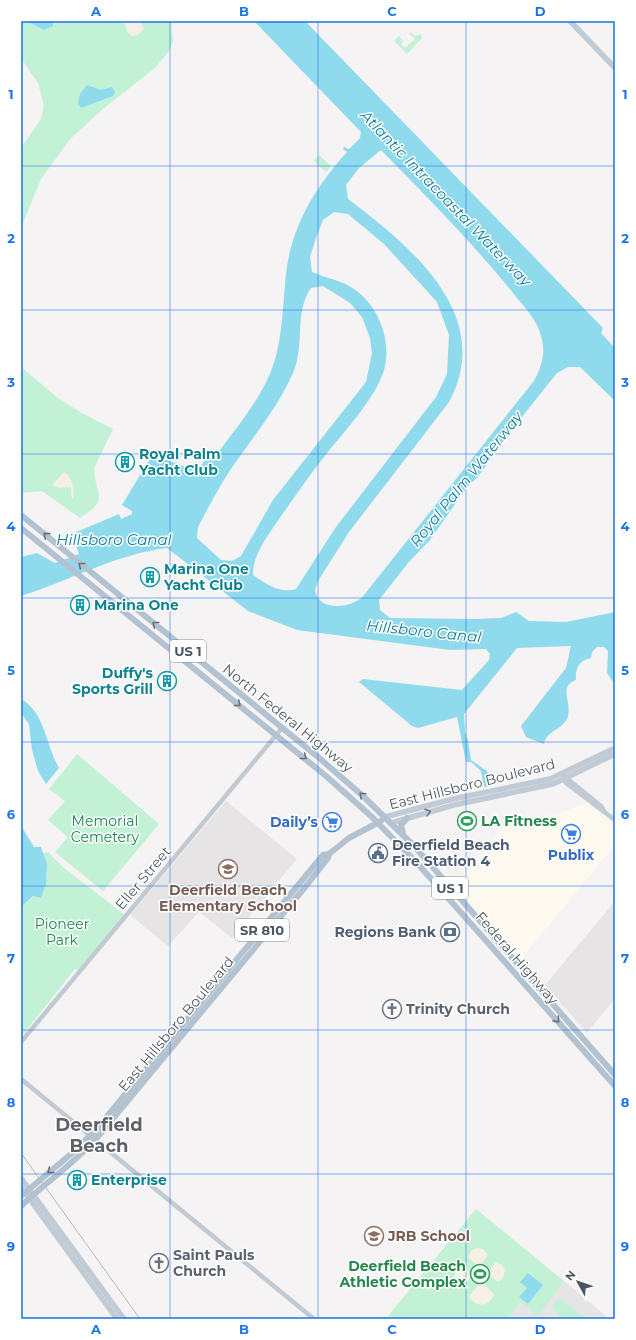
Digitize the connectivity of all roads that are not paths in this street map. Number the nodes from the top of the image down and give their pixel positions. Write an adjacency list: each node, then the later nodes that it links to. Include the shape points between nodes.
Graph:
1 (570, 21): 2 (main road)
2 (615, 68)
3 (21, 515): 6 (main road, North Federal Highway / US 1, one-way to 3)
4 (21, 528): 5 (main road, North Federal Highway / US 1)
5 (156, 637): 6 (main road); 7 (main road, North Federal Highway / US 1)
6 (171, 637): 8 (main road, North Federal Highway / US 1)
7 (168, 647): 8 (main road, via 174,645); 10 (main road, North Federal Highway / US 1)
8 (184, 648): 9 (main road, North Federal Highway / US 1)
9 (230, 685): 10 (main road, via 225,688); 11 (main road, North Federal Highway / US 1)
10 (216, 686): 12 (main road, North Federal Highway / US 1, one-way to 12)
11 (282, 728): 12 (street, Eller Street); 20 (main road, North Federal Highway / US 1, one-way to 11, via 338,773)
12 (276, 735): 16 (main road, North Federal Highway / US 1, one-way to 16); 33 (street, Eller Street)
13 (615, 748): 15 (main road, East Hillsboro Boulevard / SR 810)
14 (615, 754): 15 (main road, East Hillsboro Boulevard / SR 810)
15 (564, 778): 17 (main road, East Hillsboro Boulevard / SR 810); 18 (main road, East Hillsboro Boulevard / SR 810, via 543,787); 22 (street, via 598,809)
16 (331, 780): 23 (main road, Federal Highway / US 1)
17 (519, 786): 18 (main road); 19 (main road, East Hillsboro Boulevard / SR 810, via 462,797)
18 (507, 794): 19 (main road, East Hillsboro Boulevard / SR 810)
19 (453, 802): 20 (main road, East Hillsboro Boulevard / SR 810); 21 (main road, East Hillsboro Boulevard / SR 810, one-way to 19, via 442,808)
20 (385, 817): 23 (main road, East Hillsboro Boulevard / SR 810); 24 (main road, North Federal Highway / US 1)
21 (407, 818): 24 (main road, East Hillsboro Boulevard / SR 810); 25 (main road, via 401,825)
22 (615, 820)
23 (378, 823): 24 (main road, East Hillsboro Boulevard / SR 810); 26 (main road, East Hillsboro Boulevard / SR 810, via 351,837); 29 (main road, Federal Highway / US 1, via 417,863)
24 (391, 823): 25 (main road, Federal Highway / US 1)
25 (404, 835): 30 (main road, Federal Highway / US 1)
26 (328, 854): 27 (main road, East Hillsboro Boulevard / SR 810, via 323,855); 28 (main road, East Hillsboro Boulevard / SR 810, via 328,858)
27 (256, 937): 28 (main road); 41 (main road, East Hillsboro Boulevard / SR 810)
28 (256, 946): 41 (main road, East Hillsboro Boulevard / SR 810)
29 (522, 982): 30 (main road); 31 (main road, Federal Highway / US 1)
30 (536, 986): 32 (main road, Federal Highway / US 1)
31 (531, 992): 32 (main road); 34 (main road, Federal Highway / US 1, one-way to 34)
32 (544, 994): 35 (main road, Federal Highway / US 1)
33 (21, 1042)
34 (581, 1048): 35 (main road); 36 (main road, Federal Highway / US 1)
35 (595, 1053): 37 (main road, Federal Highway / US 1)
36 (592, 1060): 37 (main road); 40 (main road, Federal Highway / US 1)
37 (604, 1063): 38 (main road, Federal Highway / US 1)
38 (615, 1075)
39 (21, 1079): 41 (street)
40 (615, 1086)
41 (92, 1138): 43 (main road, East Hillsboro Boulevard / SR 810, one-way to 43); 44 (main road, East Hillsboro Boulevard / SR 810, via 71,1164); 48 (street)
42 (21, 1178): 43 (main road)
43 (24, 1191): 44 (main road)
44 (31, 1197): 45 (main road, SR 810); 46 (main road); 47 (main road)
45 (21, 1206)
46 (117, 1319)
47 (124, 1319)
48 (314, 1319)

